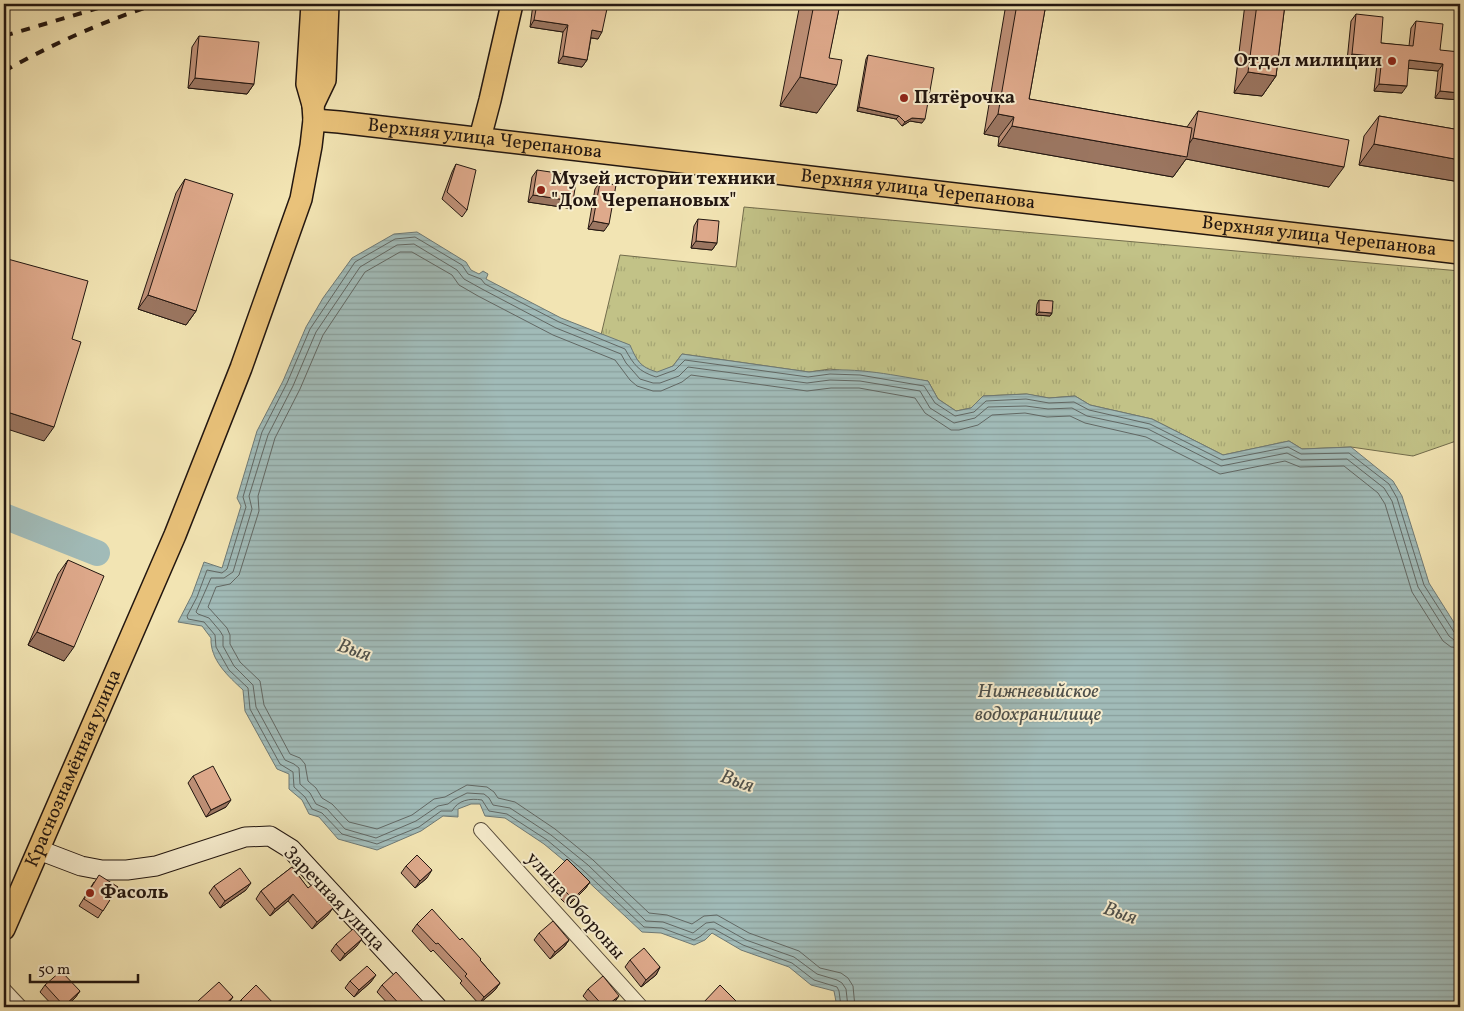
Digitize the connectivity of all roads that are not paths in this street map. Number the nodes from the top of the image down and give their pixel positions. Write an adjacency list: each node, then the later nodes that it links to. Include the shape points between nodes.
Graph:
1 (312, 4): 4 (main road, via 307,84)
2 (328, 4): 4 (main road, via 325,80)
3 (512, 4): 5 (main road)
4 (313, 113): 5 (main road, Верхняя улица Черепанова, via 340,122); 8 (main road, Краснознамённая улица, via 312,146 301,199 241,368 175,535)
5 (480, 138): 6 (main road, Верхняя улица Черепанова)
6 (1460, 253)
7 (481, 830): 13 (street, улица Обороны)
8 (39, 850): 9 (main road, Краснознамённая улица); 12 (street, Заречная улица, via 81,866 127,870 156,866 244,837 270,836 297,855)
9 (5, 921)
10 (4, 990): 11 (street)
11 (20, 1007)
12 (437, 1007)
13 (640, 1007)

